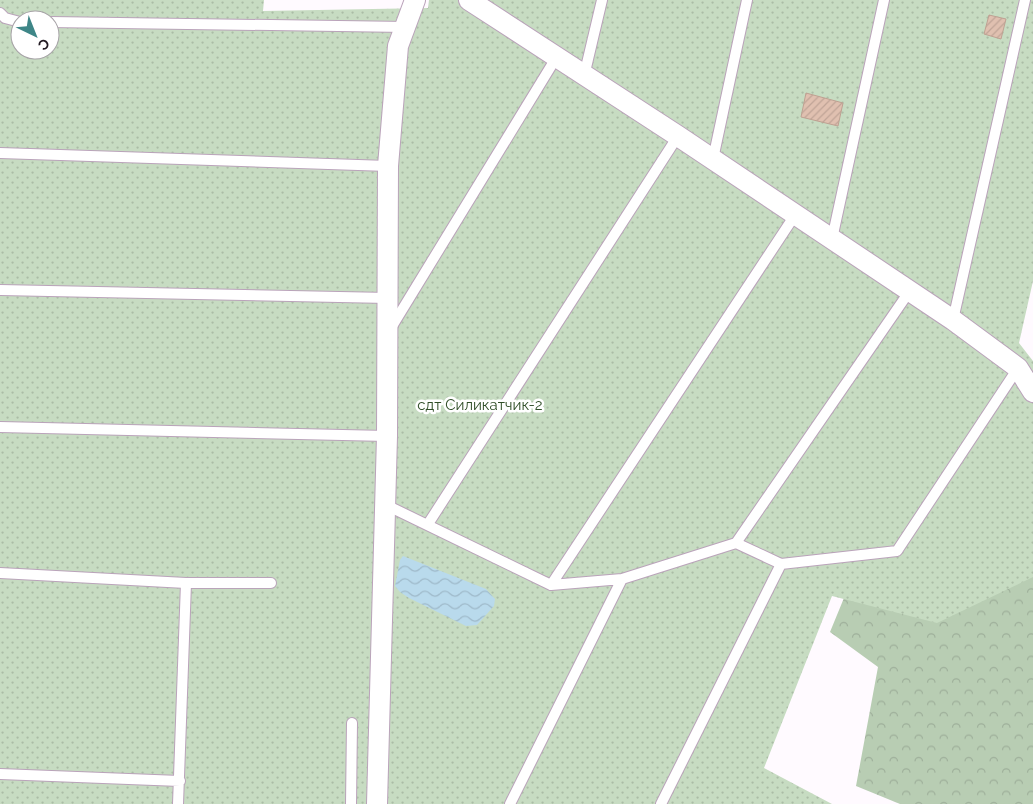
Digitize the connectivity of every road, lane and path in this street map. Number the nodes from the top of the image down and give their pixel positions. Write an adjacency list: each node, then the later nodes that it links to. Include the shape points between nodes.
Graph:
1 (415, 0): 8 (street)
2 (469, 0): 9 (street)
3 (602, 0): 10 (lane)
4 (747, 0): 13 (lane)
5 (884, 0): 16 (lane)
6 (1025, 0): 20 (lane)
7 (60, 22): 8 (lane)
8 (406, 28): 14 (street, via 398,46)
9 (556, 58): 10 (street); 21 (lane)
10 (584, 76): 11 (street)
11 (678, 136): 13 (street); 27 (lane)
12 (0, 153): 14 (lane)
13 (713, 159): 15 (street)
14 (388, 166): 19 (street)
15 (794, 215): 16 (street); 34 (lane)
16 (832, 239): 18 (street)
17 (0, 290): 19 (lane)
18 (909, 292): 20 (street); 28 (lane)
19 (388, 298): 21 (street)
20 (953, 320): 22 (street)
21 (388, 333): 25 (street)
22 (1018, 368): 23 (street); 29 (lane, via 898,551)
23 (1033, 392)
24 (0, 427): 25 (lane)
25 (387, 436): 26 (street)
26 (384, 504): 27 (lane); 40 (street)
27 (428, 524): 34 (lane)
28 (736, 543): 29 (lane); 31 (lane)
29 (781, 564): 42 (lane)
30 (0, 573): 32 (lane)
31 (622, 579): 34 (lane); 41 (lane)
32 (186, 583): 33 (lane); 37 (lane)
33 (270, 583)
34 (551, 585)
35 (352, 723): 39 (lane)
36 (0, 774): 37 (lane)
37 (180, 781): 38 (lane)
38 (178, 804)
39 (350, 804)
40 (377, 804)
41 (510, 804)
42 (661, 804)

